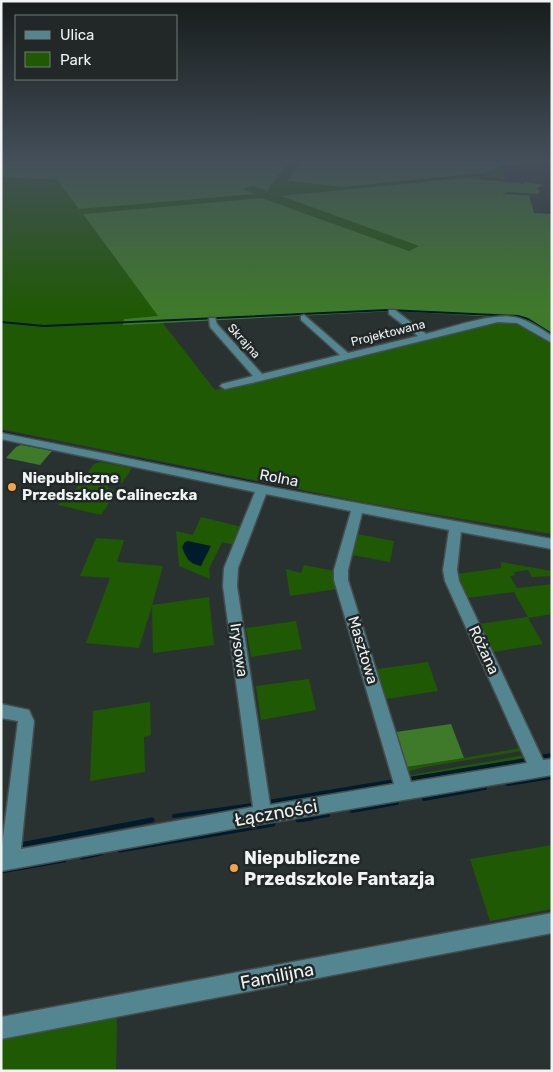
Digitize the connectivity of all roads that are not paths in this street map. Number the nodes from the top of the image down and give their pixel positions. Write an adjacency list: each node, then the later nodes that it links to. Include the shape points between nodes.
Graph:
1 (392, 312): 4 (street)
2 (304, 318): 6 (street)
3 (212, 320): 7 (street, Skrajna)
4 (425, 337): 5 (street, Projektowana, via 505,318 523,322); 6 (street, Projektowana)
5 (552, 340)
6 (346, 356): 7 (street, Projektowana)
7 (260, 378): 8 (street, Projektowana)
8 (226, 386)
9 (1, 436): 10 (street, Rolna)
10 (262, 490): 11 (street, Rolna); 17 (street, Irysowa, via 231,568 230,586)
11 (357, 509): 12 (street, Rolna); 16 (street, Masztowa, via 341,580)
12 (455, 527): 13 (street, Rolna); 15 (street, Różana, via 450,570 452,581)
13 (552, 544)
14 (1, 711): 18 (street, via 23,715 26,721)
15 (545, 768): 16 (street, Łączności)
16 (406, 791): 17 (street, Łączności)
17 (263, 815): 18 (street, Łączności)
18 (6, 861)
19 (552, 923): 20 (street, Familijna)
20 (1, 1028)

